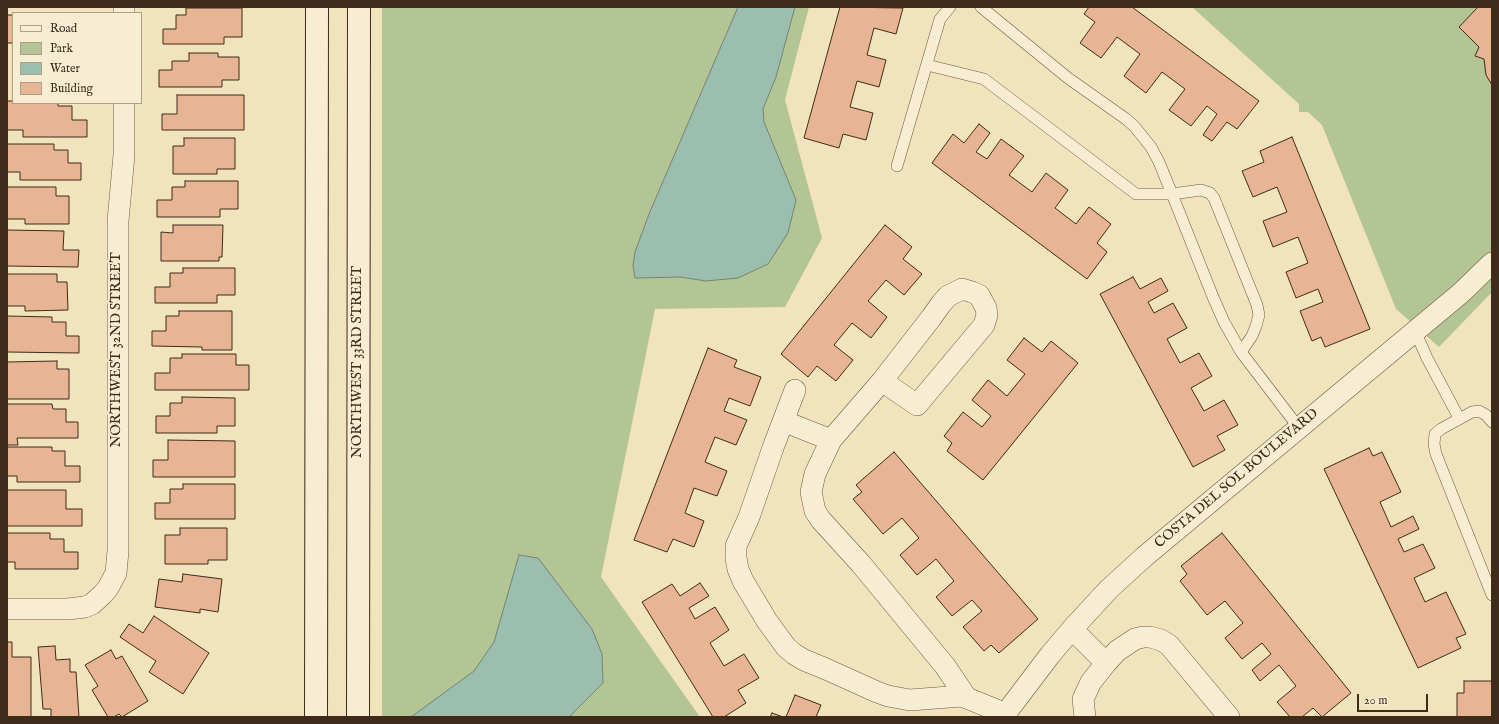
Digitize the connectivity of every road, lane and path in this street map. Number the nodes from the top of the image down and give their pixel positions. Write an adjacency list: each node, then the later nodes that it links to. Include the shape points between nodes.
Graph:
1 (317, 7): 25 (street)
2 (359, 7): 26 (street, NORTHWEST 33RD STREET)
3 (950, 7): 5 (lane, via 940,19)
4 (981, 7): 8 (lane, via 1068,78 1134,126 1151,147)
5 (927, 65): 7 (lane); 8 (lane, via 984,79 1136,194)
6 (124, 104): 20 (street, NORTHWEST 32ND STREET, via 124,155 117,268 118,561 113,580 92,604 77,608)
7 (897, 166)
8 (1172, 194): 11 (lane, via 1213,297); 11 (lane, via 1201,190 1210,193 1214,198 1259,315 1256,326)
9 (1492, 263): 10 (street, COSTA DEL SOL BOULEVARD)
10 (1415, 331): 14 (lane); 17 (street, COSTA DEL SOL BOULEVARD)
11 (1241, 352): 17 (lane)
12 (882, 381): 12 (street, via 948,296 962,290 979,295 986,308 984,325 917,405); 18 (street)
13 (796, 390): 15 (street)
14 (1459, 418): 16 (lane, via 1479,411); 19 (lane, via 1435,434 1434,449)
15 (783, 421): 18 (street); 23 (street, via 736,546 738,569 767,621 794,654 876,692 910,700)
16 (1492, 422)
17 (1298, 428): 21 (street, COSTA DEL SOL BOULEVARD, via 1144,557 1109,589)
18 (832, 440): 23 (street, via 822,456 812,484 815,511 945,666)
19 (1492, 595)
20 (7, 609)
21 (1072, 629): 22 (street); 24 (street, COSTA DEL SOL BOULEVARD)
22 (1106, 663): 27 (street, via 1086,692 1083,700); 28 (street, via 1135,639 1150,637 1161,640)
23 (966, 697): 24 (street)
24 (1005, 715)
25 (316, 717)
26 (358, 717)
27 (1085, 717)
28 (1229, 717)

